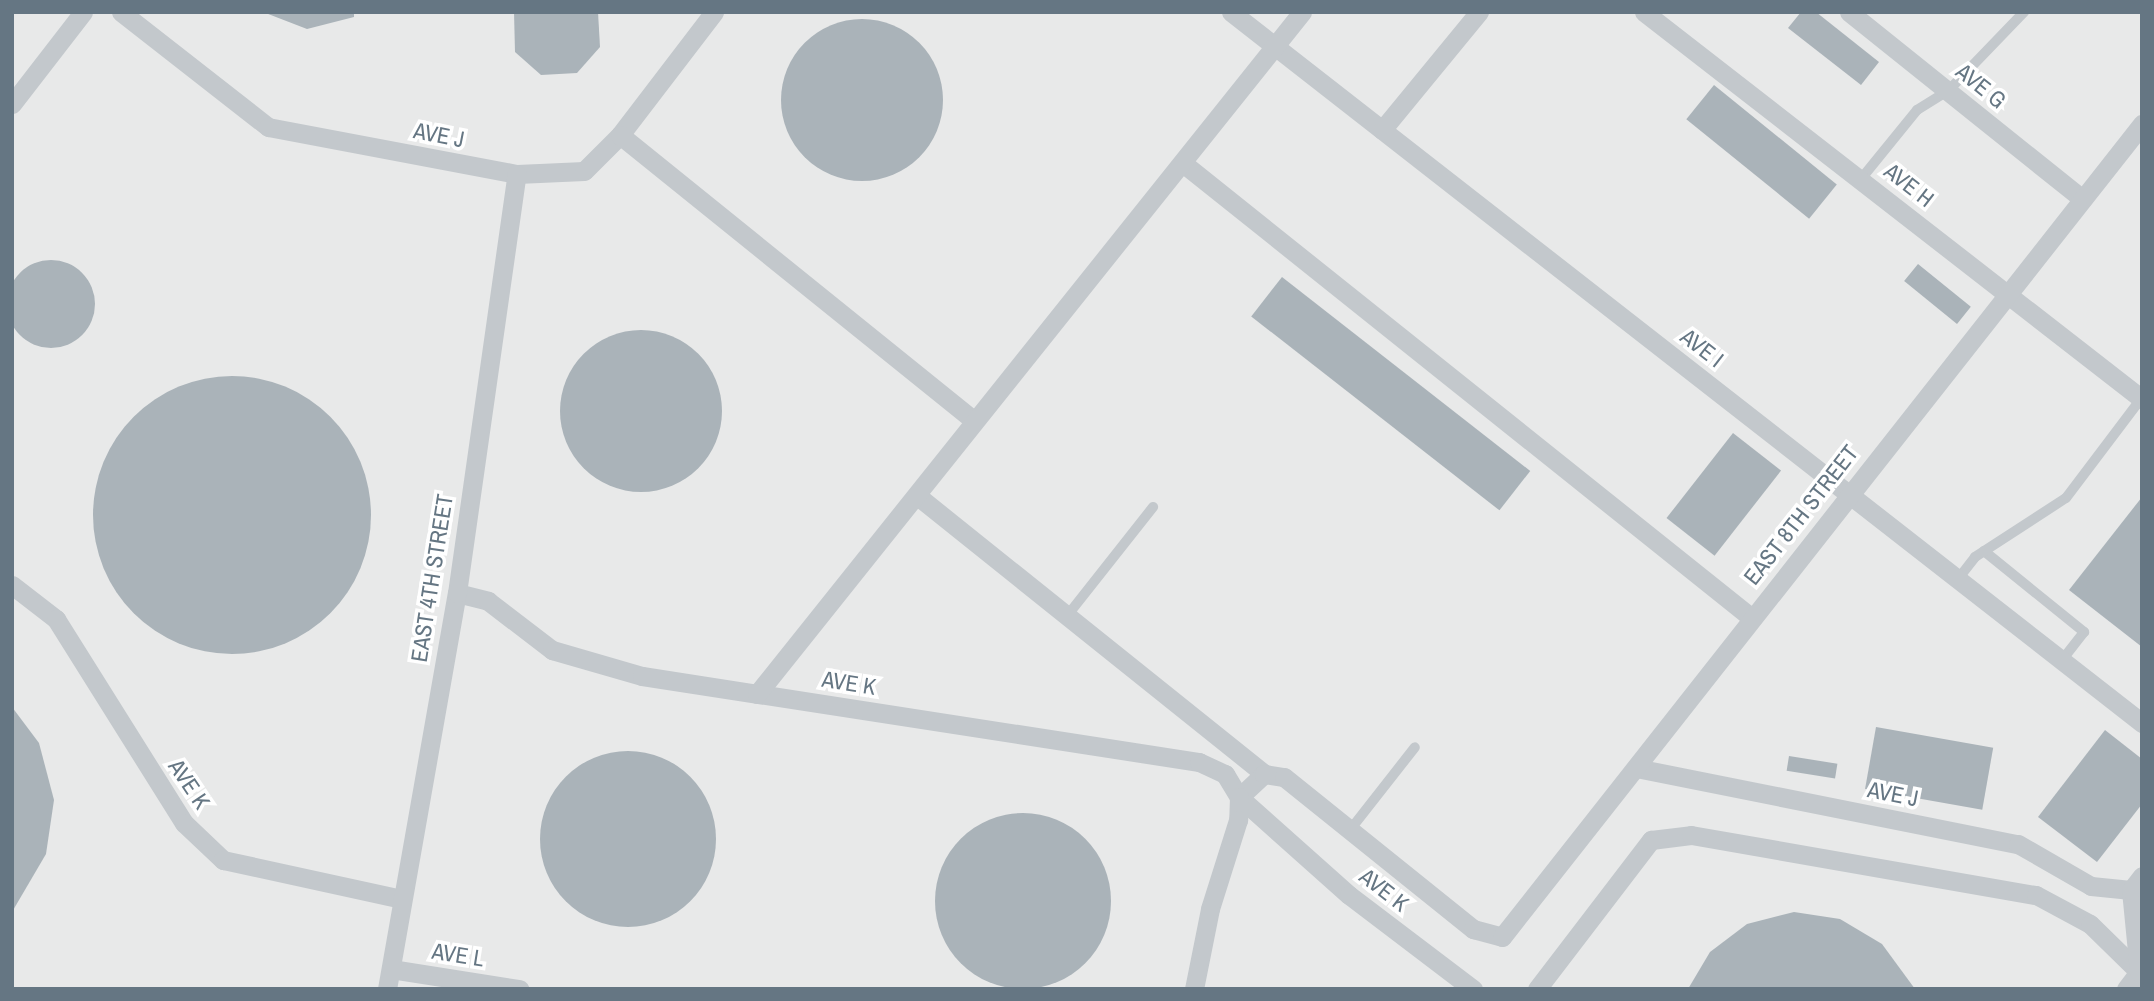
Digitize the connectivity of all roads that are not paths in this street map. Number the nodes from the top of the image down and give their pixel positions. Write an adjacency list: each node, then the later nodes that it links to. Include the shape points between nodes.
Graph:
1 (83, 12): 12 (street)
2 (121, 12): 17 (street, AVE J, via 268,127)
3 (714, 12): 15 (street, AVE J)
4 (1231, 12): 10 (street, AVE I)
5 (1302, 12): 10 (street)
6 (1479, 12): 14 (street)
7 (1644, 12): 18 (street, AVE H)
8 (1849, 12): 11 (street, AVE G)
9 (2024, 12): 11 (lane)
10 (1273, 50): 14 (street, AVE I); 16 (street)
11 (1948, 92): 18 (lane, via 1917,110); 19 (street, AVE G)
12 (12, 104)
13 (2142, 124): 19 (street, EAST 8TH STREET)
14 (1382, 130): 23 (street, AVE I)
15 (620, 135): 17 (street, AVE J, via 584,171); 22 (street)
16 (1184, 164): 22 (street); 31 (street)
17 (517, 174): 29 (street, EAST 4TH STREET)
18 (1861, 179): 20 (street, AVE H)
19 (2082, 199): 20 (street, EAST 8TH STREET)
20 (2008, 293): 21 (street, AVE H); 23 (street, EAST 8TH STREET)
21 (2141, 399): 26 (lane, via 2066,498)
22 (974, 421): 24 (street)
23 (1848, 494): 27 (street, AVE I); 31 (street, EAST 8TH STREET)
24 (920, 498): 30 (street); 33 (street)
25 (1153, 507): 30 (lane)
26 (1984, 551): 27 (lane); 32 (lane, via 2084,632)
27 (1958, 579): 32 (street, AVE I)
28 (12, 585): 41 (street, AVE K, via 56,619 184,823 223,860)
29 (457, 593): 33 (street, AVE K, via 488,601 552,650 642,676); 41 (street, EAST 4TH STREET)
30 (1067, 616): 37 (street)
31 (1752, 618): 36 (street, EAST 8TH STREET)
32 (2062, 661): 34 (street, AVE I)
33 (757, 694): 38 (street, AVE K, via 1199,762 1225,774)
34 (2142, 723)
35 (1415, 747): 39 (lane)
36 (1636, 768): 39 (street, EAST 8TH STREET, via 1502,937 1473,929); 40 (street, AVE J, via 2018,845 2091,886)
37 (1264, 774): 38 (street); 39 (street, via 1284,777)
38 (1239, 797): 45 (street, via 1238,820 1210,909); 46 (street, AVE K, via 1349,895)
39 (1350, 830)
40 (2137, 883): 42 (street)
41 (402, 899): 43 (street, EAST 4TH STREET)
42 (2139, 972): 47 (street, via 2091,924 2036,895 1691,835 1651,840); 48 (street)
43 (389, 979): 44 (street, AVE L)
44 (519, 989)
45 (1194, 989)
46 (1473, 989)
47 (1537, 989)
48 (2126, 989)

